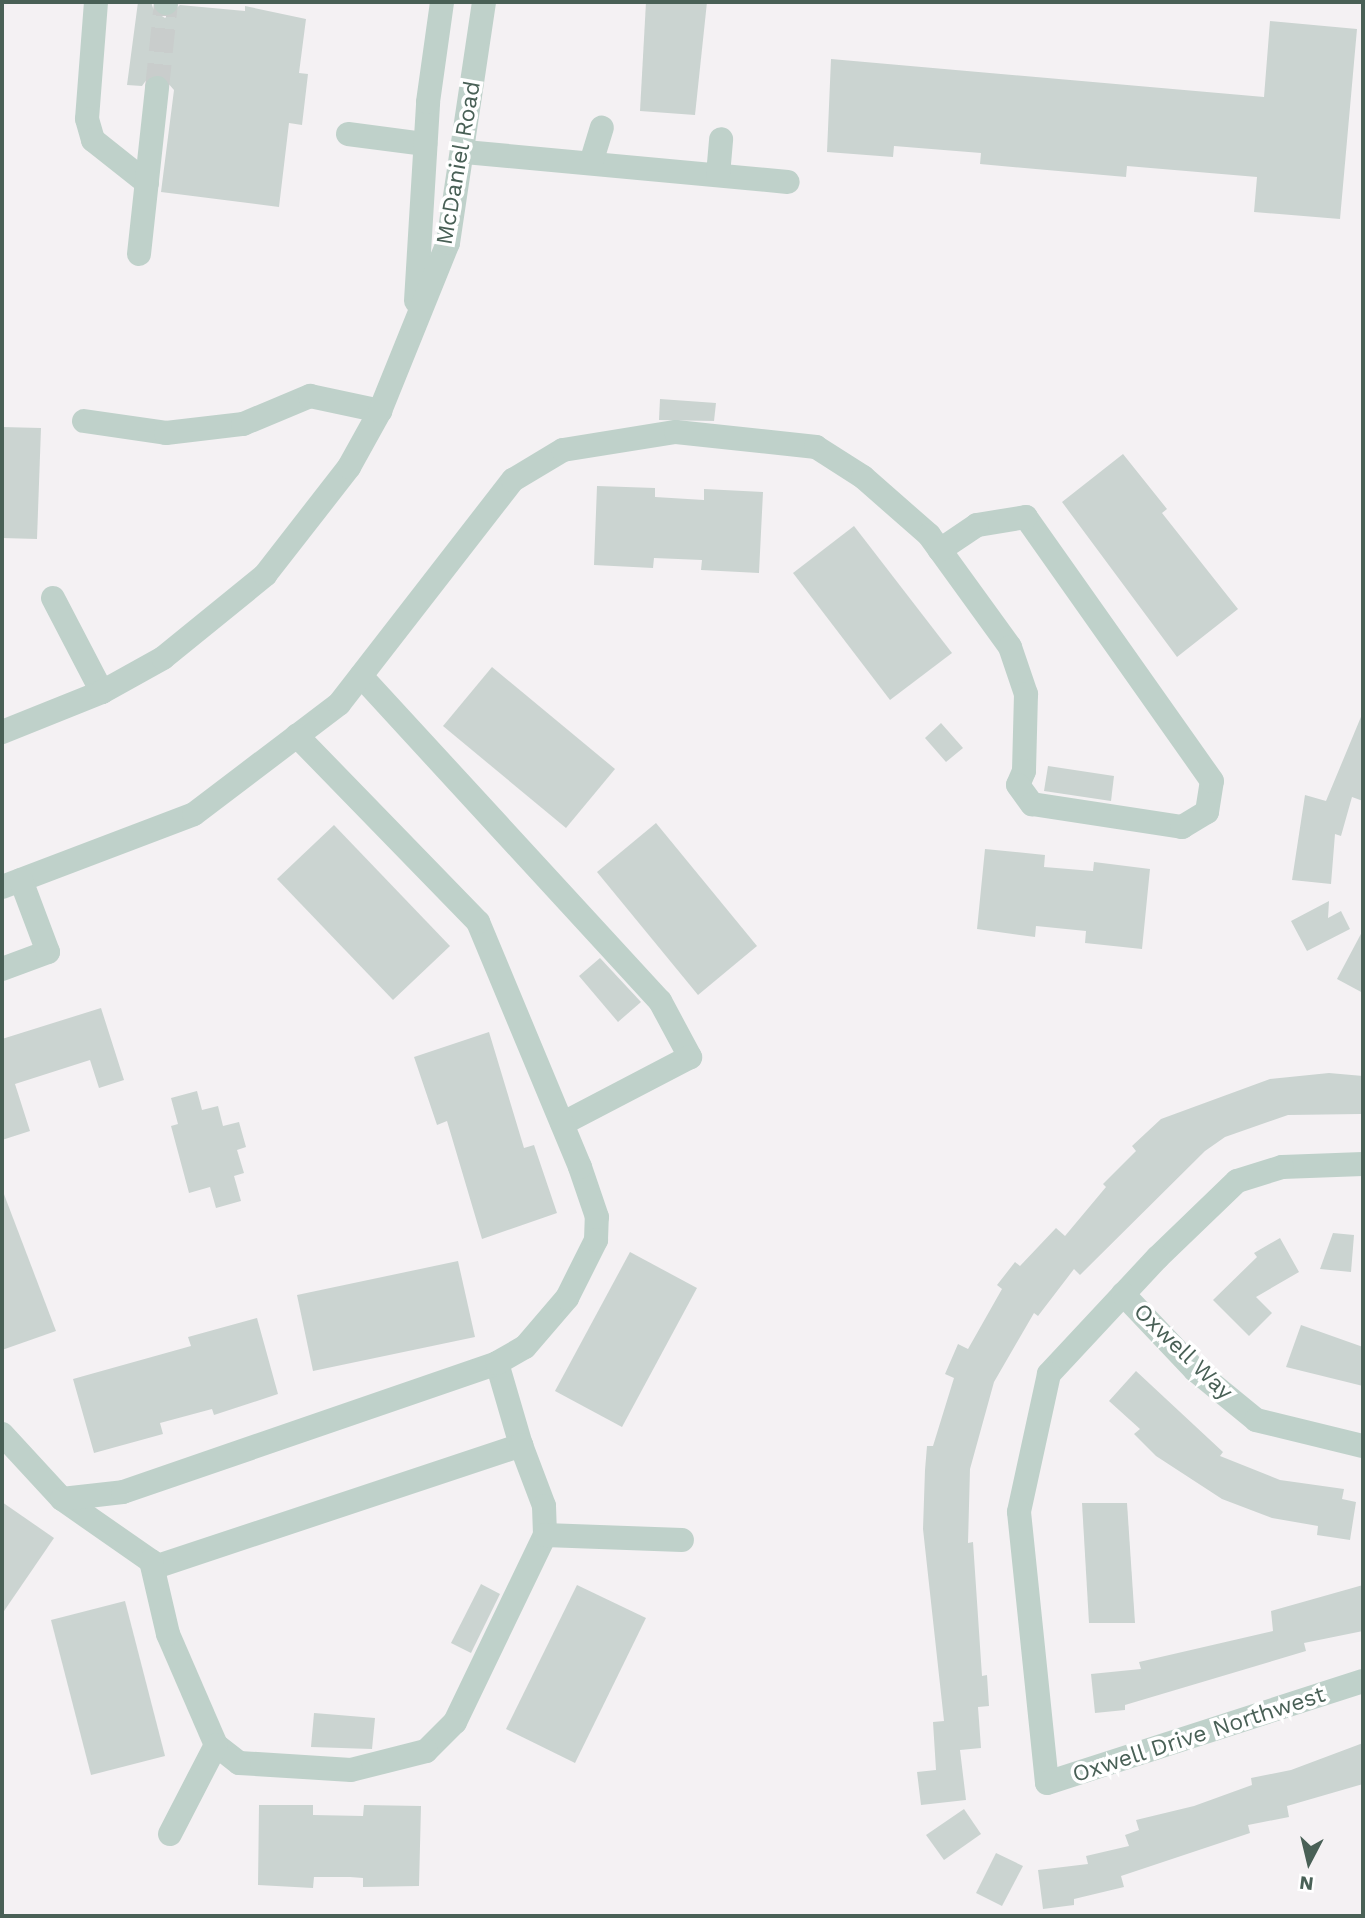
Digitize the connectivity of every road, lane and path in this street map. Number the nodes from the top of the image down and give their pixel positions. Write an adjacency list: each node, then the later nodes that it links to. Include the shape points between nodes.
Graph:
1 (96, 2): 13 (street, via 87,119 93,140)
2 (442, 2): 8 (street, McDaniel Road)
3 (484, 2): 9 (street, McDaniel Road)
4 (157, 88): 13 (street)
5 (602, 128): 10 (street)
6 (348, 134): 8 (street)
7 (721, 139): 11 (street)
8 (425, 144): 15 (street, McDaniel Road)
9 (465, 152): 10 (street); 15 (street, McDaniel Road, via 448,243)
10 (591, 163): 11 (street)
11 (718, 175): 12 (street)
12 (788, 182)
13 (146, 183): 14 (street)
14 (139, 254)
15 (415, 320): 16 (street, McDaniel Road)
16 (380, 411): 17 (street, via 310,396 243,424 179,432); 21 (street, McDaniel Road, via 349,467 265,575 163,658)
17 (84, 421)
18 (940, 550): 18 (street, via 1010,647 1026,694 1024,771 1018,785 1032,804 1182,827 1207,812 1212,781 1026,517 977,525); 20 (street, via 863,477 816,447 676,432 564,450 513,480)
19 (53, 598): 21 (street)
20 (361, 676): 23 (street, via 339,704); 26 (street, via 660,1001 690,1057)
21 (102, 692): 22 (street, McDaniel Road)
22 (2, 732)
23 (297, 736): 24 (street, via 194,814); 26 (street, via 478,922)
24 (12, 883): 25 (street, via 48,952)
25 (2, 969)
26 (562, 1124): 29 (street, via 597,1217 596,1240 567,1298 525,1347)
27 (1363, 1164): 28 (street, Oxwell Drive Northwest, via 1282,1167 1237,1181)
28 (1123, 1294): 32 (street, Oxwell Way, via 1195,1370 1256,1420); 37 (street, Oxwell Drive Northwest, via 1049,1374 1030,1443 1019,1512 1047,1783)
29 (497, 1363): 31 (street); 33 (street, via 123,1492)
30 (2, 1434): 33 (street)
31 (521, 1445): 34 (street, via 544,1506); 36 (street, via 158,1566)
32 (1363, 1446)
33 (62, 1499): 36 (street)
34 (545, 1535): 35 (street); 38 (street, via 455,1722 426,1751 351,1770 239,1763)
35 (682, 1540)
36 (151, 1561): 38 (street, via 168,1634)
37 (1363, 1681)
38 (216, 1745): 39 (street)
39 (170, 1834)

